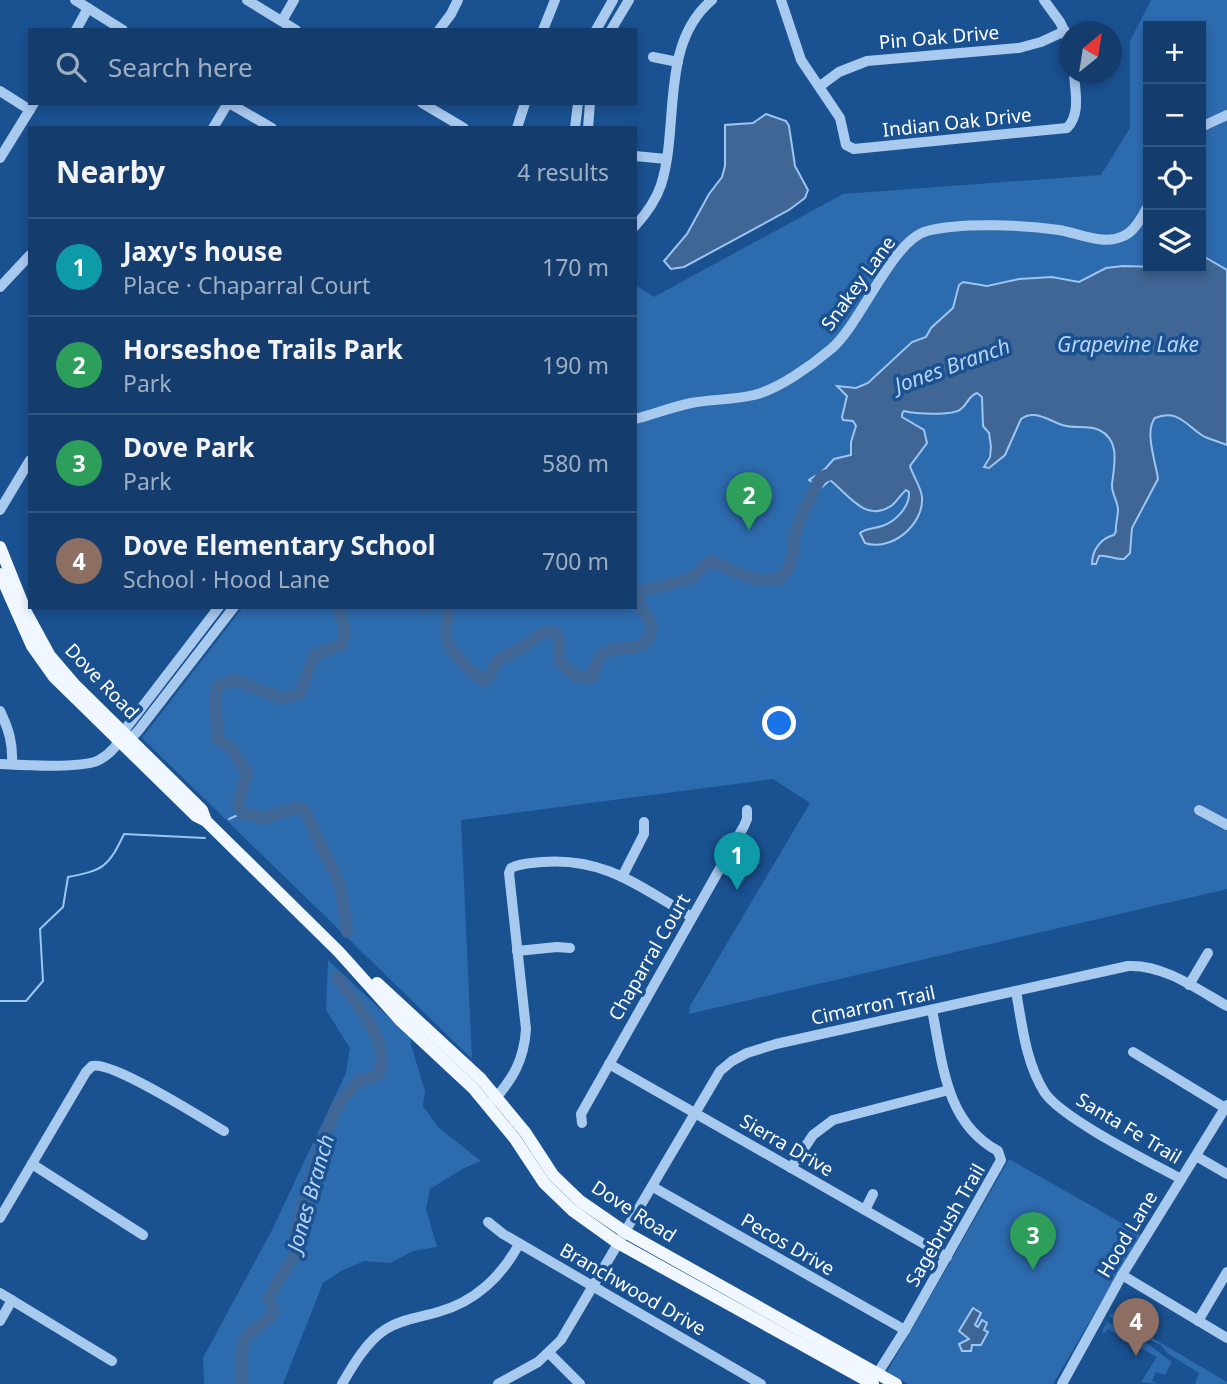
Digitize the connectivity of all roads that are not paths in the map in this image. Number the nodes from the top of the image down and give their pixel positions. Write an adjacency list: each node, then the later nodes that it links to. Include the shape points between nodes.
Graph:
1 (75, 0): 11 (street)
2 (247, 0): 13 (street)
3 (294, 0): 13 (street)
4 (458, 0): 18 (street)
5 (555, 0): 19 (street)
6 (629, 0): 12 (street)
7 (712, 0): 24 (street, via 688,30)
8 (781, 0): 26 (street, via 801,60)
9 (1044, 0): 14 (street)
10 (608, 2): 12 (street); 20 (street)
11 (88, 8): 15 (street); 16 (street)
12 (620, 12): 21 (street)
13 (282, 21): 17 (street)
14 (1059, 22)
15 (77, 28)
16 (120, 28)
17 (293, 28)
18 (440, 28)
19 (544, 28)
20 (597, 28)
21 (612, 28)
22 (1059, 34): 26 (street, Pin Oak Drive, via 1019,48 867,61)
23 (653, 57): 24 (street)
24 (678, 62): 46 (street)
25 (1075, 84): 26 (street, Indian Oak Drive, via 1076,108 1071,124 1060,129 860,149 846,145 840,118)
26 (820, 86)
27 (0, 91): 28 (street)
28 (28, 104)
29 (228, 105): 38 (street)
30 (232, 105): 39 (street)
31 (425, 105): 40 (street)
32 (524, 105): 41 (street)
33 (578, 105): 42 (street)
34 (590, 105): 43 (street)
35 (32, 106): 45 (street)
36 (1227, 115): 37 (street)
37 (1206, 125)
38 (215, 126)
39 (269, 126)
40 (461, 126)
41 (518, 126)
42 (575, 126)
43 (588, 126)
44 (637, 156): 46 (street)
45 (0, 158)
46 (666, 159): 48 (street, via 658,192)
47 (1145, 210): 51 (street, Snakey Lane, via 1131,230 1115,239 1018,226 943,228 920,234 897,256 834,347 776,387)
48 (637, 223)
49 (28, 257): 50 (street)
50 (0, 287)
51 (637, 418)
52 (28, 463): 53 (street)
53 (0, 510)
54 (0, 547): 56 (main road, Dove Road)
55 (0, 574): 56 (main road, Dove Road)
56 (9, 597): 60 (main road, Dove Road, via 42,662 67,691)
57 (218, 609): 60 (street)
58 (232, 609): 60 (street)
59 (0, 711): 62 (street, via 10,733)
60 (124, 738): 62 (street, via 92,763); 79 (main road, Dove Road, via 196,816 339,952 400,1020)
61 (0, 764): 62 (street)
62 (12, 764)
63 (747, 810): 68 (street, Chaparral Court, via 744,826)
64 (1199, 810): 66 (street)
65 (644, 822): 67 (street, via 644,834)
66 (1227, 825)
67 (622, 877): 68 (street); 70 (street, via 576,862 510,868)
68 (692, 917): 77 (street, Chaparral Court)
69 (570, 948): 70 (street)
70 (517, 951): 79 (street, via 525,1045 513,1077)
71 (1208, 953): 72 (street)
72 (1189, 985): 73 (street, Cimarron Trail, via 1135,966); 74 (street, Cimarron Trail)
73 (1016, 991): 75 (street, Cimarron Trail); 88 (street, Santa Fe Trail, via 1029,1057 1047,1096 1075,1119)
74 (1227, 1006)
75 (932, 1010): 78 (street, Sagebrush Trail); 81 (street, Cimarron Trail, via 747,1053 724,1066)
76 (1133, 1052): 80 (street)
77 (609, 1064): 81 (street, Sierra Drive); 82 (street, Chaparral Court, via 581,1114)
78 (949, 1090): 86 (street, via 833,1121 813,1135); 97 (street, Sagebrush Trail, via 967,1126 1001,1155)
79 (493, 1101): 95 (main road, Dove Road, via 553,1175)
80 (1226, 1107): 84 (street, Hood Lane)
81 (695, 1113): 86 (street, Sierra Drive); 89 (street, Cimarron Trail)
82 (582, 1123)
83 (224, 1131): 85 (street, via 144,1085 98,1065 86,1072)
84 (1196, 1156): 87 (street); 88 (street, Hood Lane)
85 (32, 1164): 92 (street); 94 (street)
86 (791, 1168): 91 (street, Sierra Drive)
87 (1227, 1174)
88 (1181, 1179): 99 (street, Hood Lane)
89 (653, 1187): 95 (street, Cimarron Trail); 105 (street, Pecos Drive)
90 (873, 1194): 91 (street)
91 (865, 1210): 97 (street, Sierra Drive)
92 (0, 1218)
93 (488, 1222): 96 (street, Branchwood Drive)
94 (143, 1235)
95 (621, 1237): 100 (street, Cimarron Trail); 109 (main road, Dove Road)
96 (519, 1244): 100 (street, Branchwood Drive); 110 (street, via 499,1276 465,1301 379,1334)
97 (947, 1257): 105 (street, Sagebrush Trail)
98 (1227, 1272): 104 (street)
99 (1122, 1275): 104 (street); 115 (street, Hood Lane)
100 (594, 1287): 107 (street, Cimarron Trail); 113 (street, Branchwood Drive)
101 (0, 1293): 102 (street)
102 (12, 1300): 103 (street); 108 (street)
103 (0, 1321)
104 (1198, 1321): 106 (street)
105 (905, 1330): 109 (street, Sagebrush Trail)
106 (1227, 1338)
107 (548, 1353): 111 (street, Cimarron Trail); 112 (street)
108 (113, 1361)
109 (874, 1380): 114 (main road, Dove Road)
110 (342, 1384)
111 (498, 1384)
112 (580, 1384)
113 (761, 1384)
114 (896, 1384)
115 (1062, 1384)

